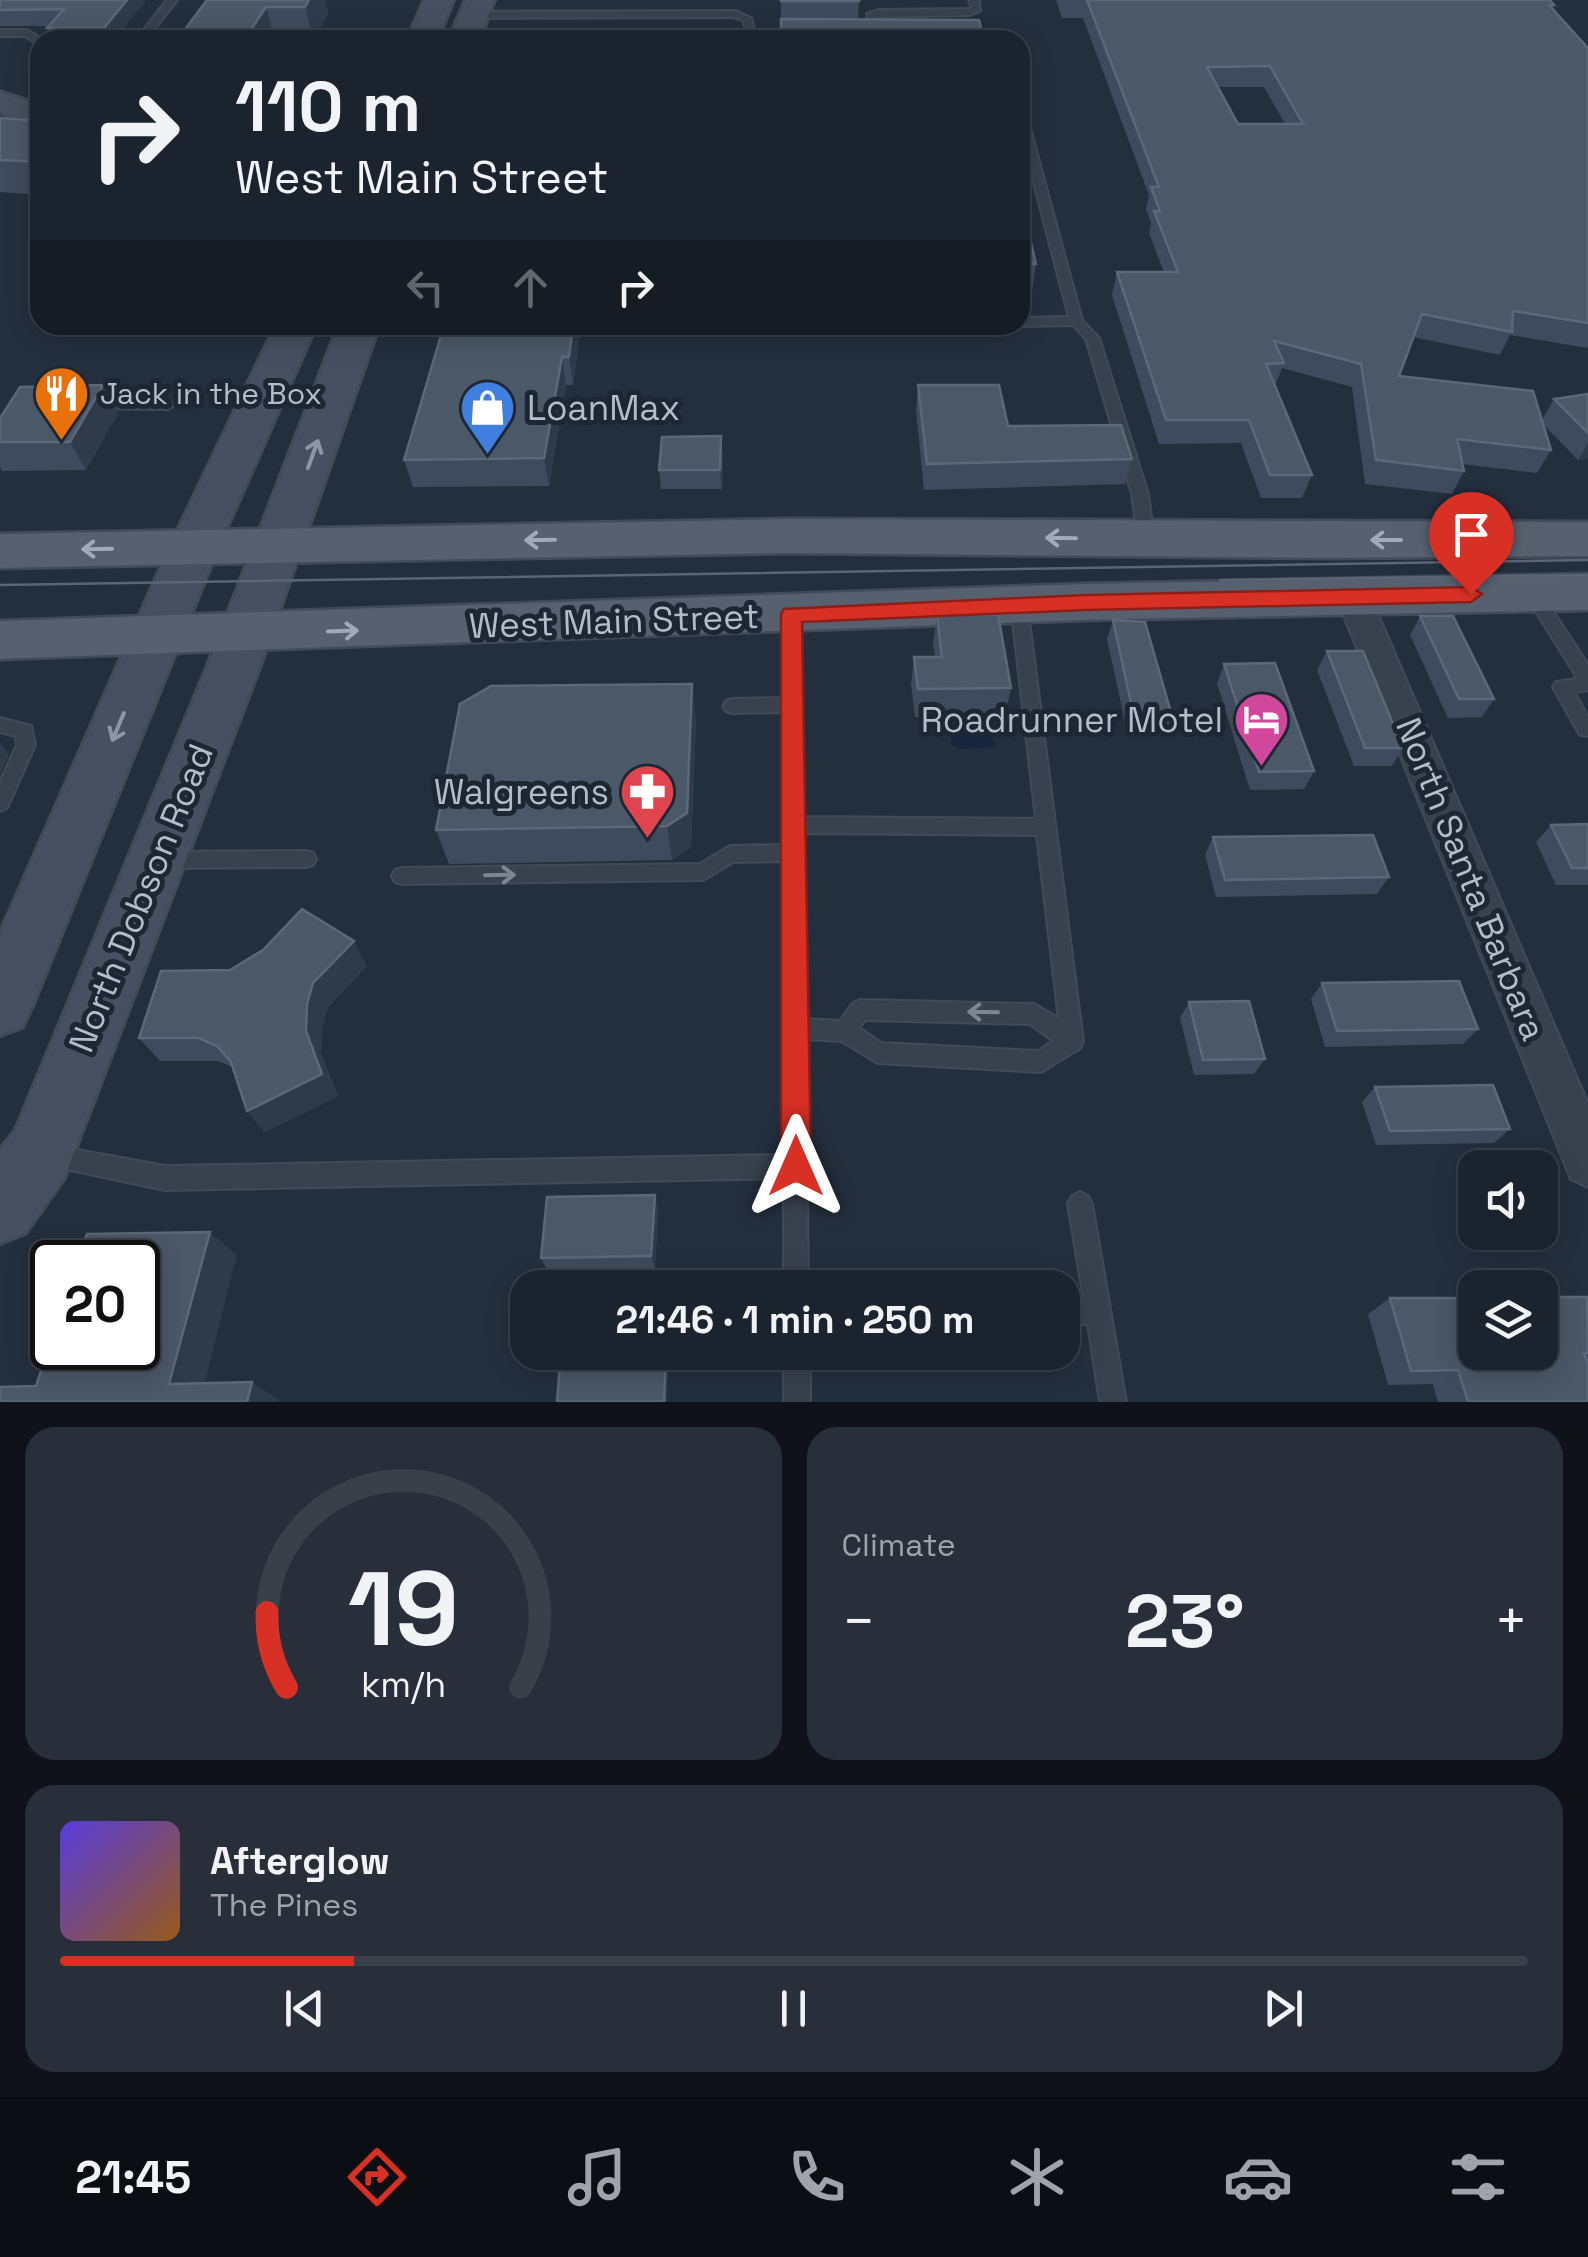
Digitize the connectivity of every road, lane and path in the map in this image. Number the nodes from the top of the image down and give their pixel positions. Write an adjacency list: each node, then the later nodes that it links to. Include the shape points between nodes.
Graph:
1 (172, 0): 7 (lane)
2 (924, 0): 5 (lane)
3 (974, 0): 5 (lane, via 977,10)
4 (438, 4): 8 (main road); 9 (main road, via 451,18)
5 (927, 12): 11 (lane, via 870,16)
6 (473, 18): 10 (lane, via 736,14 748,20)
7 (149, 30)
8 (426, 30)
9 (449, 30)
10 (750, 30)
11 (873, 30)
12 (0, 33): 13 (lane)
13 (30, 34)
14 (0, 101): 15 (main road)
15 (30, 112)
16 (1030, 148): 18 (lane)
17 (1030, 322): 18 (lane)
18 (1076, 322): 24 (lane, via 1092,338 1140,494)
19 (291, 335): 27 (main road)
20 (355, 335): 26 (main road, North Dobson Road, one-way to 20)
21 (69, 404): 22 (lane)
22 (168, 404)
23 (1588, 539): 24 (main road, one-way to 24)
24 (1146, 540): 26 (main road, one-way to 26, via 786,536)
25 (0, 552): 27 (main road, one-way to 25)
26 (273, 563): 27 (main road); 33 (main road, North Dobson Road)
27 (187, 564): 34 (main road)
28 (1588, 592): 29 (main road, West Main Street)
29 (1533, 594): 30 (main road, West Main Street); 36 (lane)
30 (1353, 596): 31 (main road, West Main Street); 52 (street, North Santa Barbara)
31 (1019, 605): 32 (main road, West Main Street); 43 (lane)
32 (791, 614): 33 (main road, West Main Street, one-way to 32); 37 (lane)
33 (246, 634): 34 (main road, West Main Street); 46 (main road, North Dobson Road)
34 (155, 637): 35 (main road, West Main Street); 48 (main road, one-way to 48)
35 (0, 640)
36 (1585, 668): 40 (lane, via 1585,684 1562,687)
37 (792, 705): 38 (lane); 42 (lane)
38 (732, 706)
39 (0, 725): 41 (lane, via 26,730 26,745)
40 (1586, 730)
41 (0, 802)
42 (793, 825): 43 (lane); 44 (lane)
43 (1046, 827): 51 (lane)
44 (793, 853): 47 (lane, one-way to 44, via 703,872 730,854); 49 (lane)
45 (306, 859): 46 (lane)
46 (156, 860): 53 (main road, North Dobson Road)
47 (402, 876)
48 (0, 1006)
49 (794, 1029): 50 (lane); 55 (lane)
50 (845, 1031): 51 (lane, via 878,1053 1041,1062); 51 (lane, one-way to 50, via 1034,1014 860,1010)
51 (1072, 1041)
52 (1575, 1098): 54 (street, North Santa Barbara)
53 (40, 1154): 55 (lane, via 164,1178); 57 (main road, North Dobson Road)
54 (1588, 1162)
55 (796, 1166): 58 (lane)
56 (1080, 1204): 60 (lane)
57 (0, 1208)
58 (796, 1270)
59 (1080, 1312): 60 (lane)
60 (1098, 1312): 63 (lane)
61 (797, 1370): 62 (lane)
62 (797, 1402)
63 (1113, 1402)

